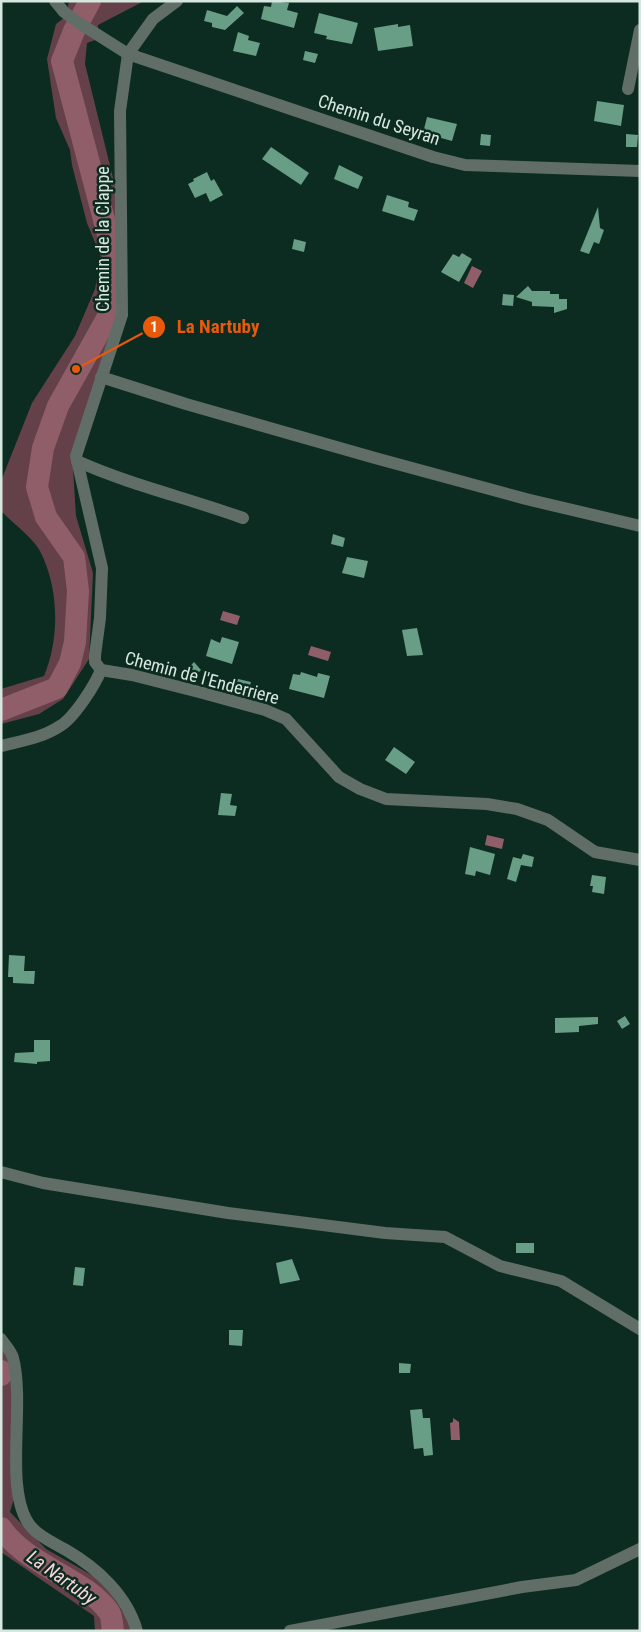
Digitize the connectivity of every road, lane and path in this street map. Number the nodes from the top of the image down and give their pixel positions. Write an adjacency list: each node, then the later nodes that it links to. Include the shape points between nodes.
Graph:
1 (55, 1): 4 (street, Chemin du Seyran, via 64,12)
2 (177, 1): 4 (street, via 153,19)
3 (640, 30): 5 (street)
4 (124, 50): 6 (street, Chemin du Seyran, via 453,162 498,167); 7 (street, Chemin de la Clappe, via 120,111 122,315)
5 (628, 89)
6 (640, 171)
7 (101, 377): 8 (street, Chemin de la Clappe); 10 (street, via 376,458 552,506)
8 (77, 461): 9 (street, via 106,474); 11 (street, Chemin de la Clappe, via 102,568 100,618 94,655)
9 (243, 518)
10 (640, 526)
11 (101, 670): 12 (street, via 62,726 38,737); 13 (street, Chemin de l'Enderriere, via 199,692 286,719 338,777 386,799 487,804 518,809 548,820 595,852)
12 (1, 746)
13 (640, 860)
14 (1, 1172): 15 (street, via 43,1183 228,1213 445,1237 500,1266 561,1281)
15 (640, 1329)
16 (1, 1339): 19 (street, via 13,1357 17,1384 19,1495 27,1521 42,1537 90,1565 124,1601)
17 (640, 1549): 18 (street, via 576,1580 522,1587)
18 (309, 1629): 20 (street)
19 (137, 1631)
20 (290, 1631)

